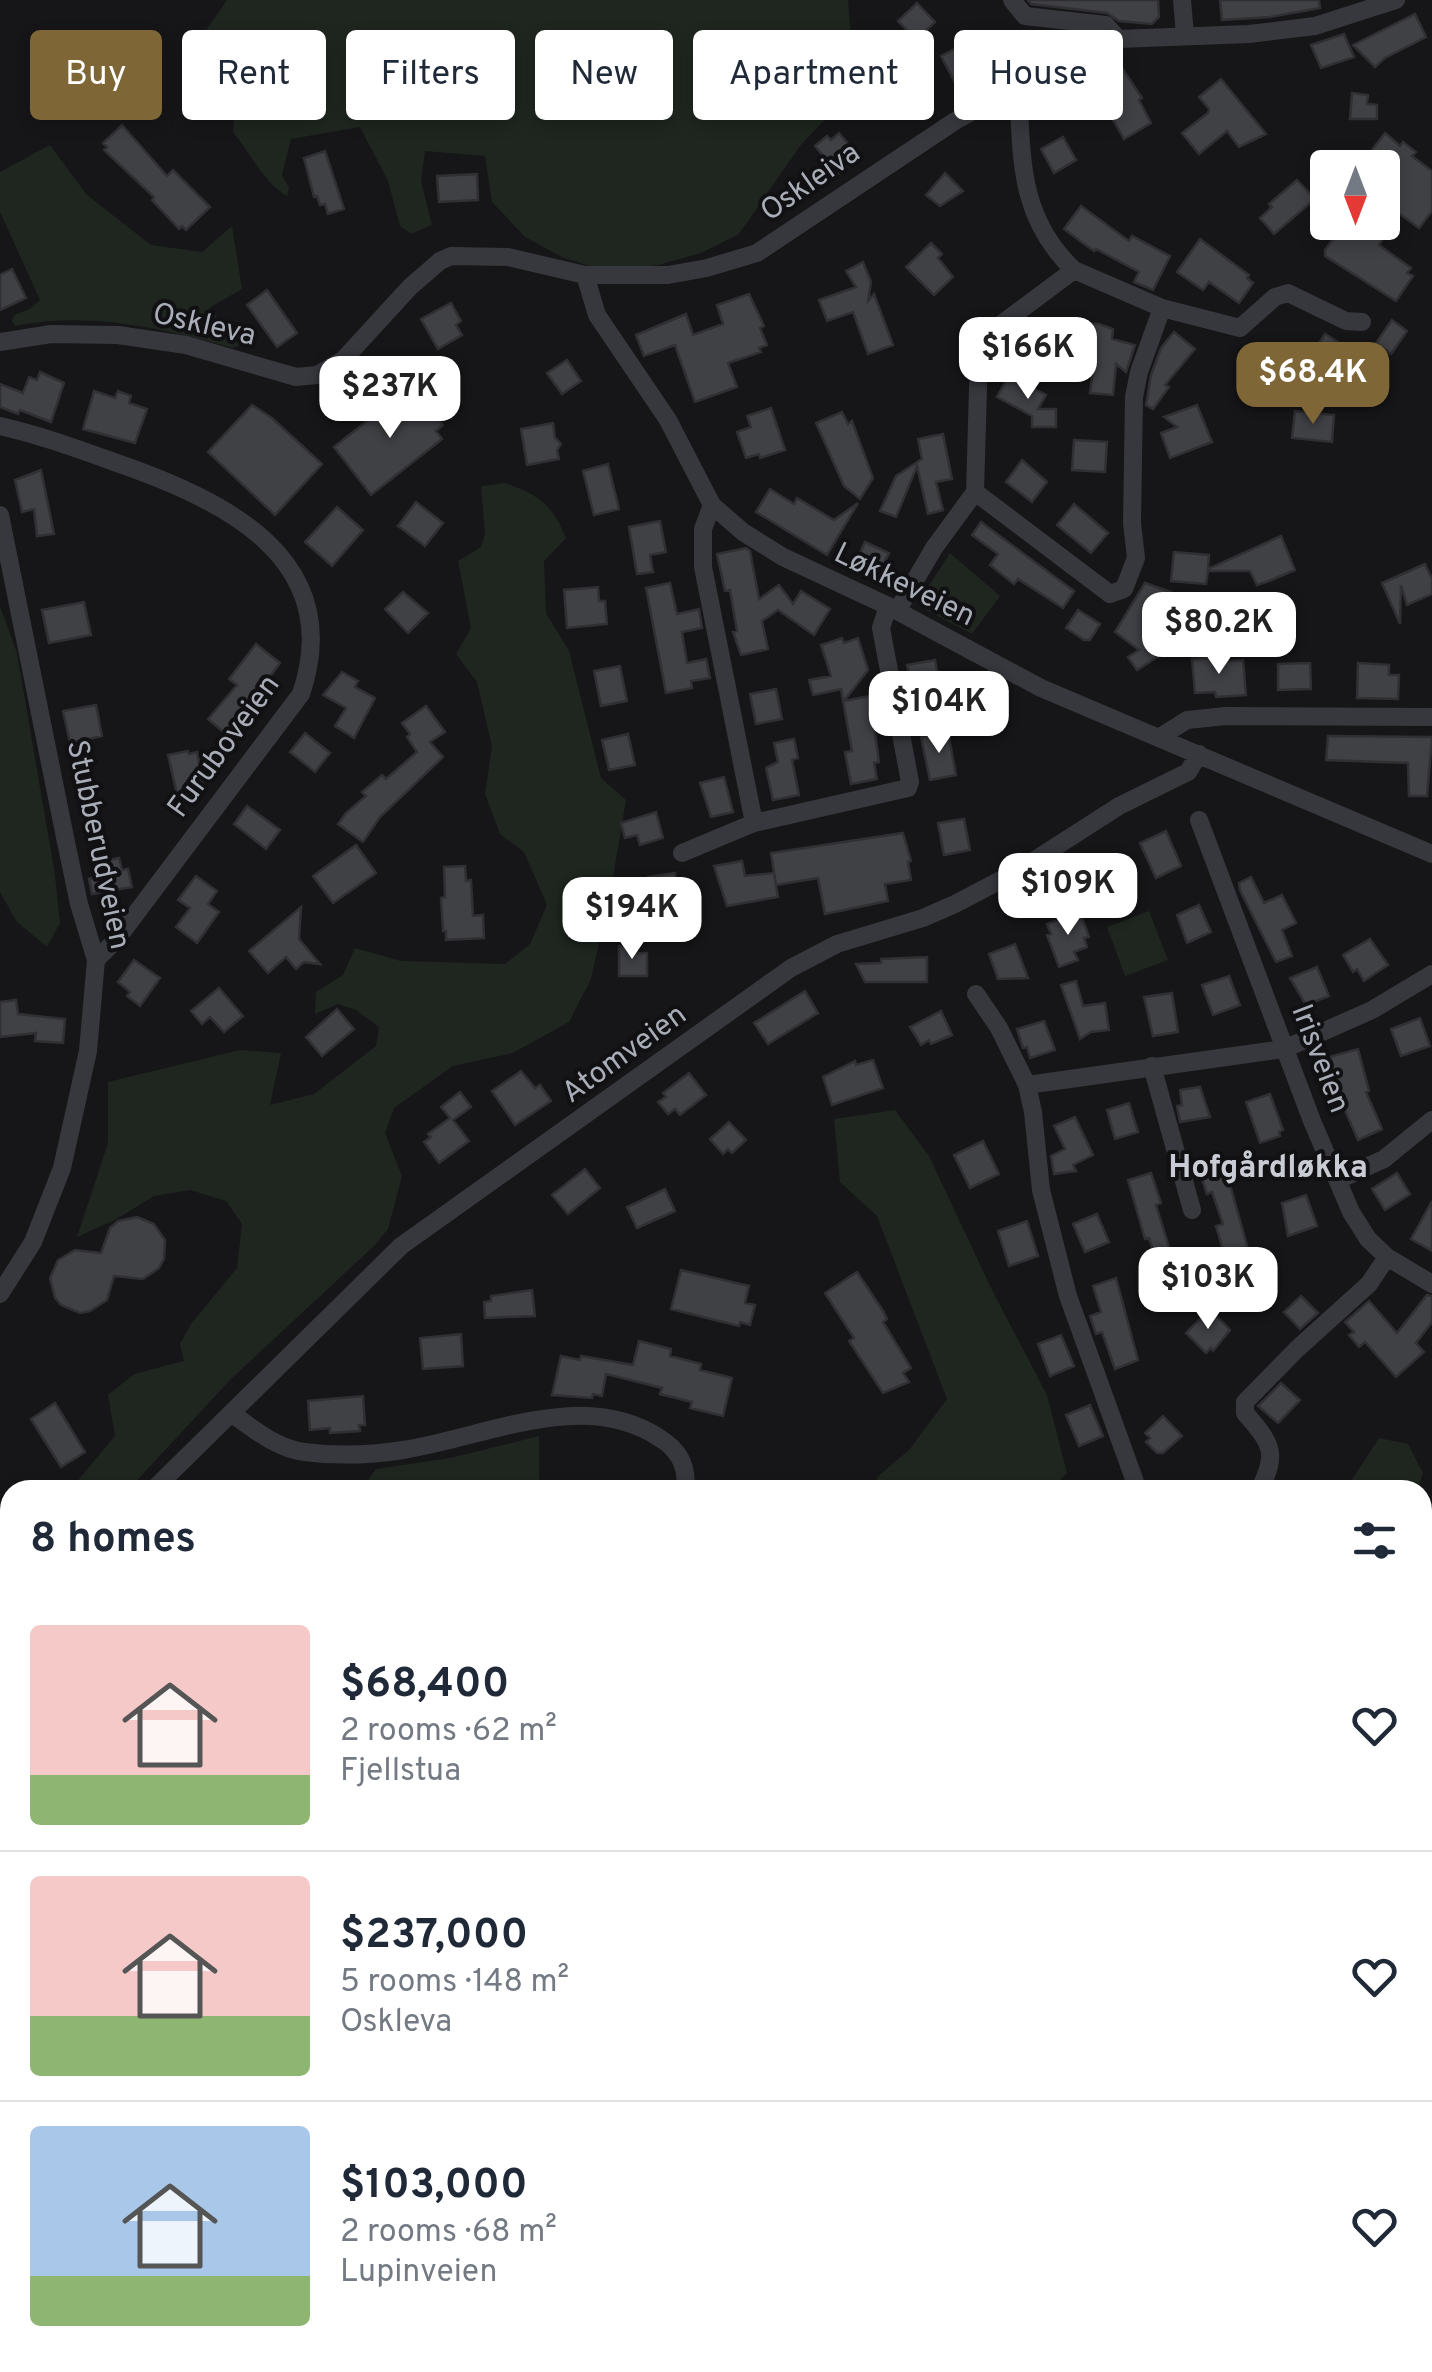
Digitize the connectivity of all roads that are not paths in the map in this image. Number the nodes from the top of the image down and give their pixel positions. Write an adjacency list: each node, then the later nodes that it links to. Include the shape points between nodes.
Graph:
1 (1012, 0): 4 (street, via 1025,16 1106,24)
2 (1182, 0): 5 (street)
3 (1396, 0): 5 (street, Oskleiva, via 1315,26)
4 (1111, 30)
5 (1185, 35): 6 (street, Oskleiva)
6 (1123, 39)
7 (961, 120): 10 (street, Oskleiva, via 758,253 668,274)
8 (1021, 120): 9 (street, via 1028,197 1053,250)
9 (1074, 270): 11 (street); 15 (street, via 984,337)
10 (585, 275): 13 (street, Oskleva, via 508,257 451,256 410,287 336,366 307,376 118,335); 16 (street, Løkkeveien, via 598,315 668,420)
11 (1162, 308): 12 (street, via 1240,328 1288,293); 15 (street, via 1134,398 1136,558 1124,590 1110,594)
12 (1362, 322)
13 (0, 342)
14 (0, 426): 26 (street, Furuboveien, via 202,495 292,570 310,612 310,664 301,694)
15 (975, 492): 18 (street)
16 (712, 505): 18 (street, Løkkeveien, via 783,557); 23 (street, via 703,529 703,567)
17 (0, 515): 26 (street, Stubberudveien)
18 (892, 609): 20 (street, Løkkeveien, via 1041,688); 23 (street, via 881,628 910,782 903,791)
19 (1432, 717): 20 (street, via 1226,716 1186,720)
20 (1160, 737): 21 (street, Løkkeveien)
21 (1199, 754): 25 (street, Løkkeveien); 38 (street, Atomveien, via 1188,772 1118,806 1018,871 923,918 838,944 792,968 402,1246)
22 (1200, 820): 29 (street, Irisveien)
23 (754, 823): 24 (street)
24 (682, 853)
25 (1432, 854)
26 (96, 960): 37 (street, Stubberudveien, via 88,1051 62,1168 34,1242)
27 (1432, 974): 29 (street)
28 (976, 994): 31 (street)
29 (1284, 1049): 30 (street); 33 (street, Irisveien)
30 (1152, 1066): 31 (street); 34 (street)
31 (1028, 1085): 41 (street, via 1040,1190 1068,1296)
32 (1432, 1120): 33 (street, via 1384,1158)
33 (1338, 1180): 35 (street, Irisveien, via 1362,1232)
34 (1192, 1210)
35 (1387, 1257): 36 (street, Irisveien); 42 (street, via 1369,1284 1246,1402 1244,1413 1271,1446)
36 (1432, 1284)
37 (0, 1294)
38 (231, 1413): 39 (street, Atomveien); 40 (street, via 282,1446 329,1454 398,1451 559,1416 597,1415 627,1420 673,1446)
39 (163, 1480)
40 (685, 1480)
41 (1134, 1480)
42 (1263, 1480)

